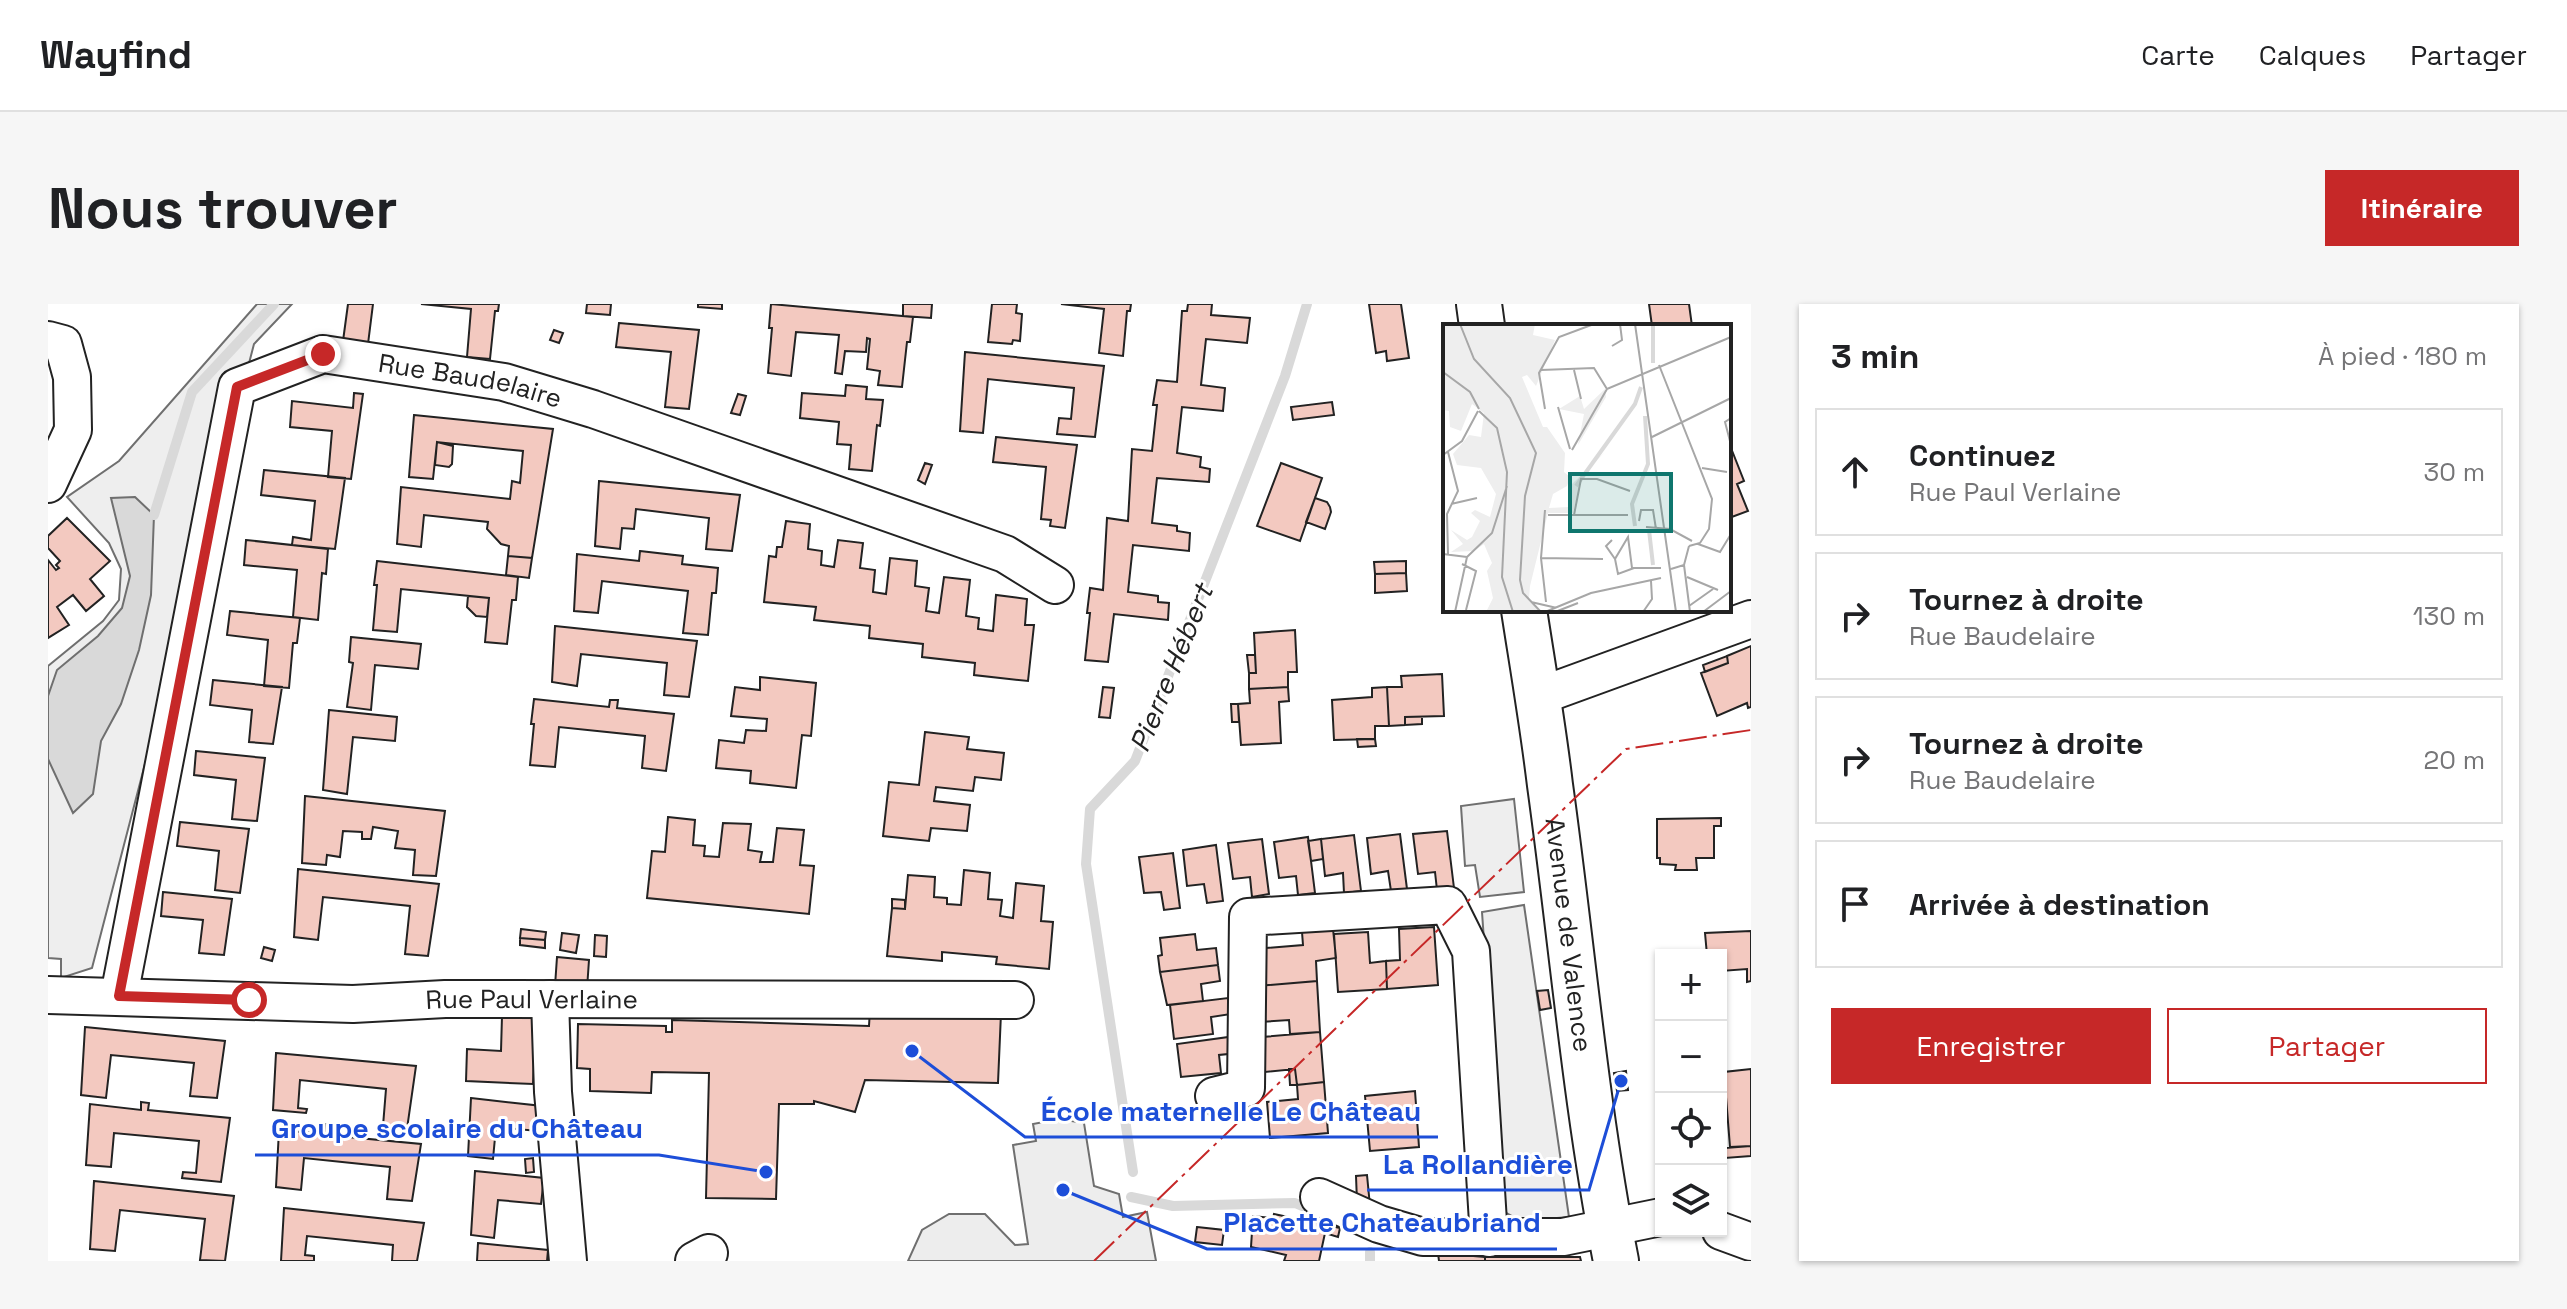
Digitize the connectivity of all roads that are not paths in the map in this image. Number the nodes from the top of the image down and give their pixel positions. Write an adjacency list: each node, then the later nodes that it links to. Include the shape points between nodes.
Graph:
1 (1479, 304): 2 (main road)
2 (1482, 324)
3 (48, 340): 4 (street, via 63,344 72,377 73,430)
4 (48, 484)
5 (1055, 585): 10 (street, Rue Baudelaire, via 1005,554 504,382 323,354 237,387)
6 (1524, 612): 8 (main road, Avenue de Valence)
7 (1751, 619): 8 (street)
8 (1537, 697): 19 (main road, Avenue de Valence)
9 (48, 995): 10 (street, Rue Paul Verlaine)
10 (119, 996): 11 (street, Rue Paul Verlaine, via 353,1004)
11 (550, 999): 12 (street, Rue Paul Verlaine); 20 (street)
12 (1015, 1000)
13 (1214, 1096): 17 (street, via 1246,1088 1248,917 1448,905 1471,951)
14 (1319, 1197): 17 (street, via 1423,1237)
15 (1655, 1220): 19 (street)
16 (1727, 1233): 18 (street)
17 (1489, 1238): 19 (street, via 1563,1237)
18 (1751, 1242)
19 (1613, 1245)
20 (568, 1261)

